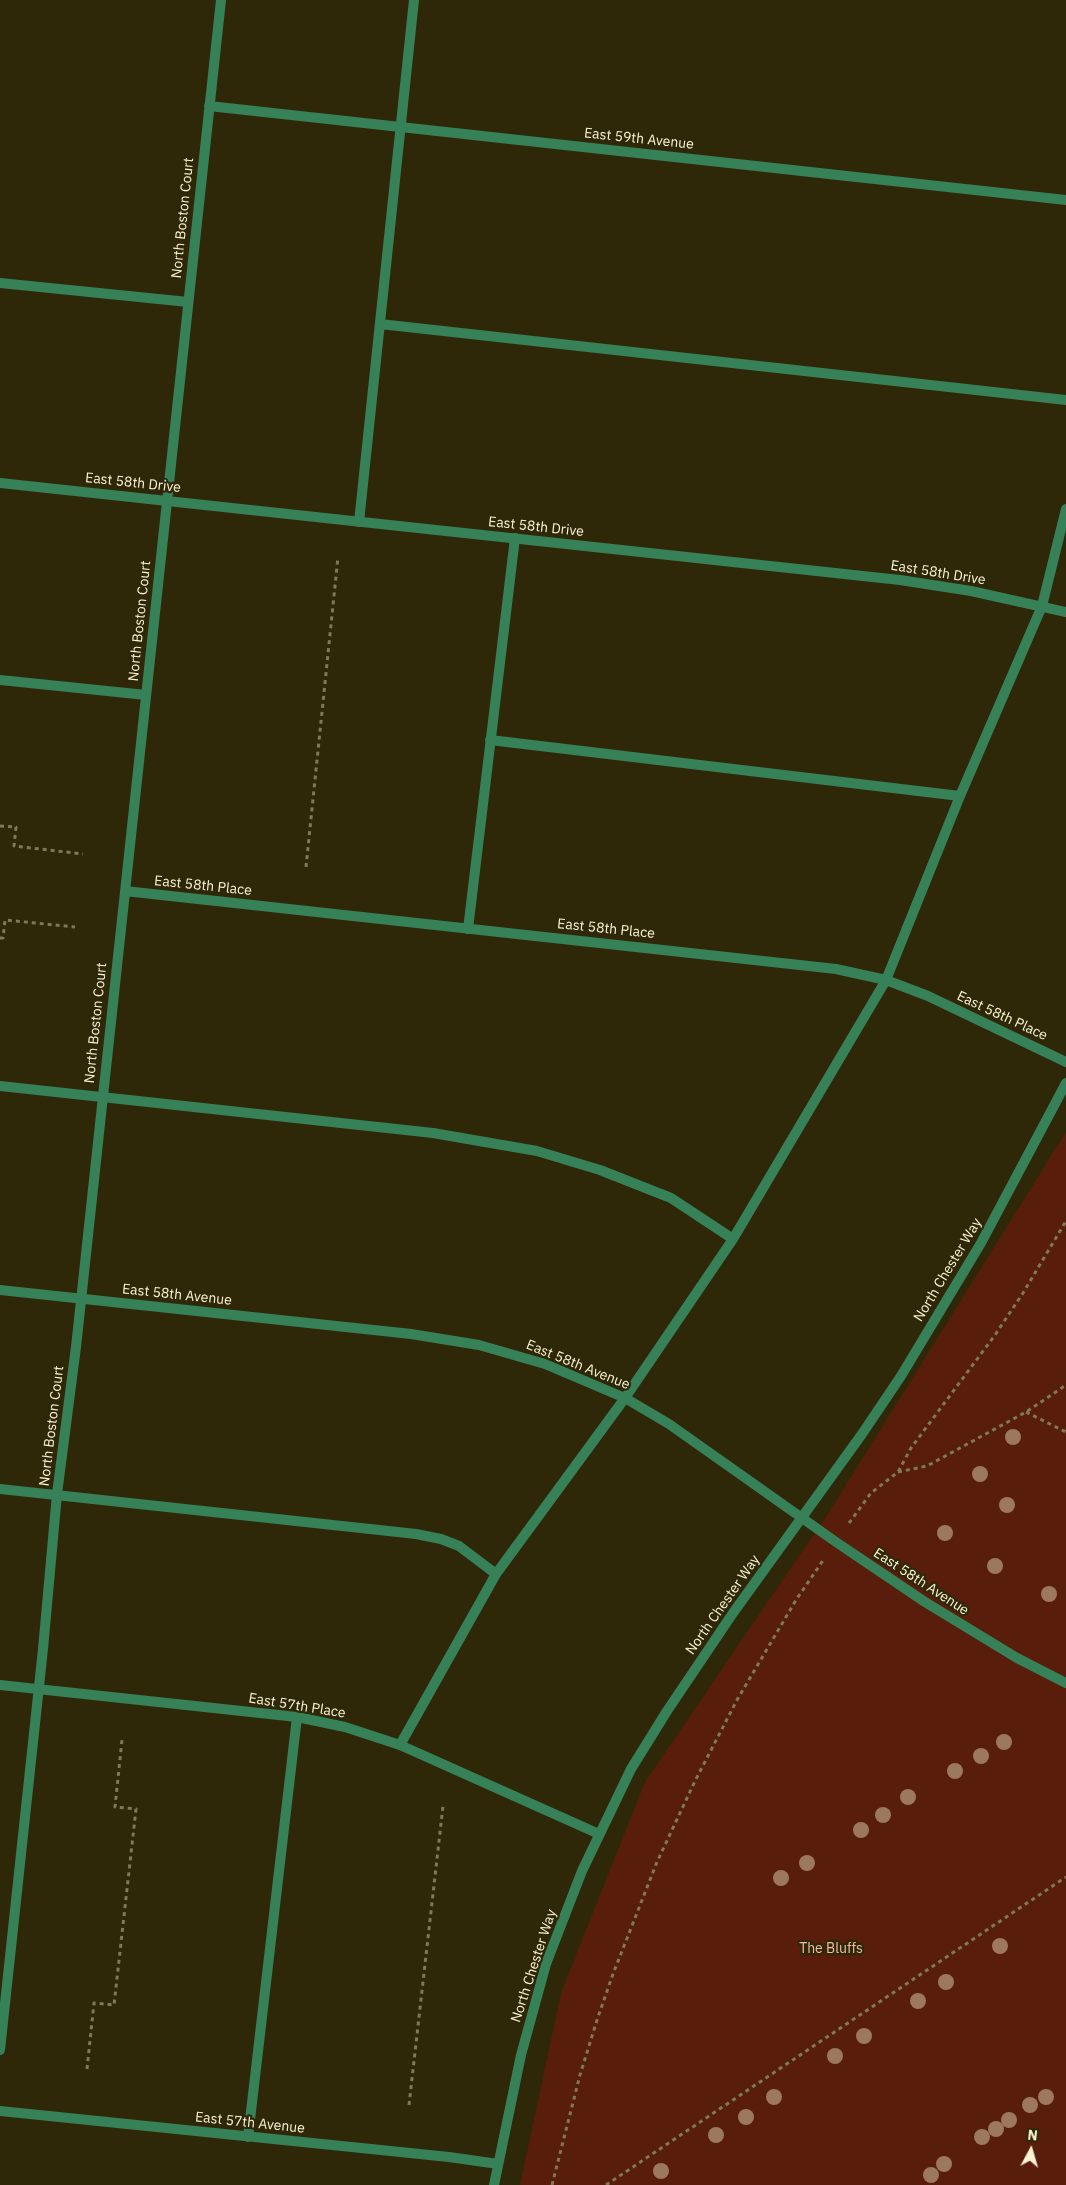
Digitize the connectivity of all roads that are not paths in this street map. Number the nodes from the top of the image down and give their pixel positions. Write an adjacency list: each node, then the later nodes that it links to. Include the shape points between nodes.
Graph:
1 (221, 0): 3 (street, North Boston Court)
2 (414, 0): 4 (street)
3 (209, 106): 4 (street, East 59th Avenue); 7 (street, North Boston Court)
4 (401, 127): 5 (street, East 59th Avenue); 8 (street)
5 (1066, 200)
6 (0, 283): 7 (street)
7 (188, 302): 11 (street, North Boston Court)
8 (380, 324): 9 (street); 13 (street)
9 (1066, 400)
10 (0, 483): 11 (street, East 58th Drive)
11 (167, 501): 13 (street, East 58th Drive); 18 (street, North Boston Court)
12 (1066, 508): 15 (street)
13 (359, 522): 14 (street, East 58th Drive)
14 (515, 538): 15 (street, East 58th Drive, via 908,581); 19 (street)
15 (1042, 606): 16 (street, East 58th Drive); 20 (street)
16 (1066, 612)
17 (0, 680): 18 (street)
18 (146, 695): 21 (street, North Boston Court)
19 (490, 740): 20 (street); 22 (street)
20 (960, 796): 23 (street)
21 (125, 891): 22 (street, East 58th Place); 27 (street, North Boston Court)
22 (468, 929): 23 (street, East 58th Place, via 804,964)
23 (886, 980): 24 (street, East 58th Place, via 928,996); 28 (street)
24 (1066, 1062)
25 (1066, 1083): 34 (street, North Chester Way, via 981,1243 901,1376)
26 (0, 1086): 27 (street)
27 (101, 1097): 28 (street, via 433,1133 538,1151 600,1170 671,1198); 30 (street, North Boston Court)
28 (733, 1239): 31 (street)
29 (0, 1290): 30 (street, East 58th Avenue)
30 (81, 1298): 31 (street, East 58th Avenue, via 445,1338 545,1364); 33 (street, North Boston Court)
31 (625, 1398): 34 (street, East 58th Avenue, via 670,1424); 35 (street)
32 (0, 1489): 33 (street)
33 (57, 1494): 35 (street, via 416,1534 459,1546); 38 (street, North Boston Court)
34 (801, 1518): 36 (street, East 58th Avenue, via 924,1602); 41 (street, North Chester Way, via 667,1711 632,1769)
35 (496, 1574): 40 (street)
36 (1066, 1683)
37 (0, 1685): 38 (street, East 57th Place)
38 (39, 1690): 39 (street, East 57th Place); 42 (street, North Boston Court)
39 (297, 1717): 40 (street, East 57th Place, via 345,1727); 44 (street)
40 (400, 1745): 41 (street, East 57th Place)
41 (599, 1834): 45 (street, North Chester Way, via 546,1964 521,2055)
42 (0, 2050)
43 (0, 2111): 44 (street, East 57th Avenue)
44 (248, 2137): 45 (street, East 57th Avenue)
45 (498, 2164): 46 (street, North Chester Way)
46 (494, 2185)

